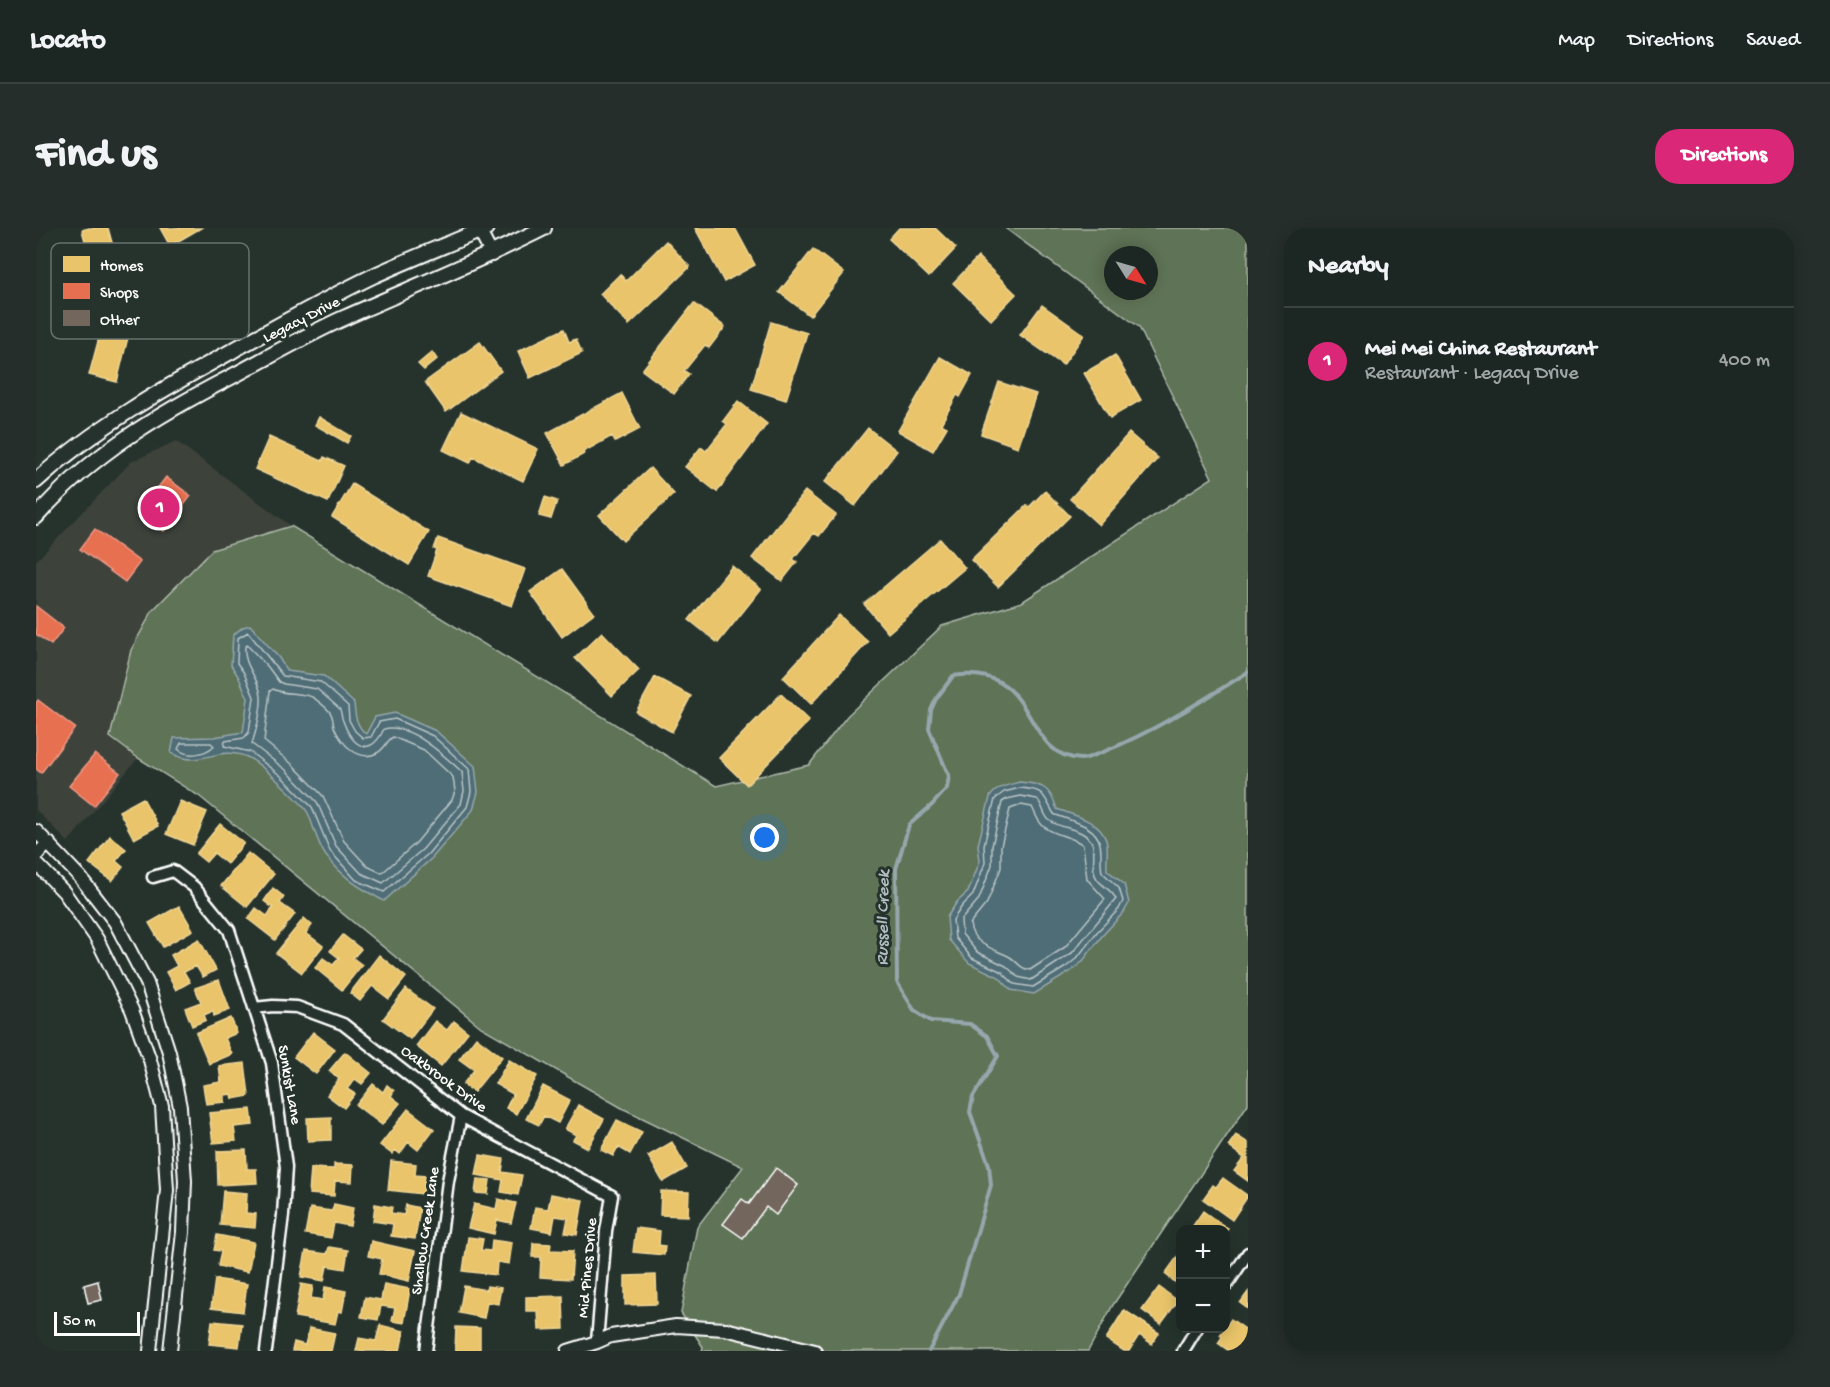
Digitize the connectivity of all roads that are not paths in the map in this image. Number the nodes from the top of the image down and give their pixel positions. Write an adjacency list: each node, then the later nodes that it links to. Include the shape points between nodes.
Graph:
1 (544, 228): 3 (main road, Legacy Drive)
2 (481, 229): 3 (street); 4 (main road, Legacy Drive, via 374,276)
3 (492, 255): 5 (main road, Legacy Drive, via 342,319)
4 (189, 374): 5 (main road); 6 (main road, Legacy Drive, via 98,430)
5 (197, 395): 8 (main road, Legacy Drive, via 102,453)
6 (36, 481)
7 (36, 489): 8 (main road)
8 (48, 503): 9 (main road, Legacy Drive)
9 (36, 517)
10 (36, 831): 11 (street)
11 (49, 843): 12 (street); 17 (street, via 115,922 147,983 170,1052)
12 (36, 855)
13 (36, 863): 16 (street, via 64,892 97,939 132,1010)
14 (153, 877): 15 (street, Sunkist Lane, via 173,871 194,887 229,930)
15 (254, 1008): 18 (street, Oakbrook Drive, via 297,1007 343,1024); 26 (street, Sunkist Lane, via 272,1063 286,1167)
16 (162, 1107): 17 (street); 24 (street, via 167,1190)
17 (180, 1107): 25 (street, via 183,1232)
18 (461, 1116): 19 (street, Oakbrook Drive); 27 (street, Shallow Creek Lane, via 448,1181)
19 (612, 1196): 23 (street, Mid Pines Drive)
20 (1248, 1253): 21 (street)
21 (1230, 1280)
22 (1195, 1333): 30 (street)
23 (597, 1342): 28 (street); 29 (street, via 611,1336 676,1326 724,1329)
24 (150, 1351)
25 (170, 1351)
26 (266, 1351)
27 (426, 1351)
28 (568, 1351)
29 (815, 1351)
30 (1184, 1351)

